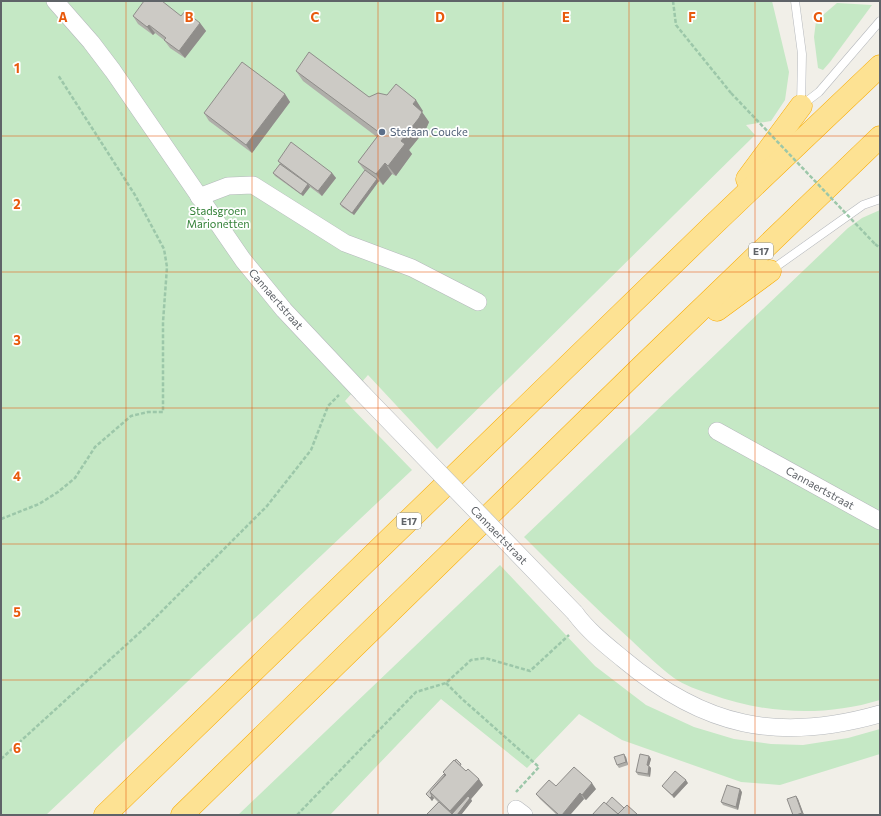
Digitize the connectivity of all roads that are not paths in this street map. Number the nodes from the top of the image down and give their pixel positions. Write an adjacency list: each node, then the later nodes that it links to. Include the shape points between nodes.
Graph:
1 (55, 1): 7 (street, Cannaertstraat, via 113,71)
2 (796, 2): 5 (lane, via 802,54)
3 (880, 21): 5 (lane, via 819,92)
4 (880, 66): 9 (highway, E17)
5 (801, 106): 9 (highway)
6 (880, 137): 12 (highway, E17)
7 (199, 197): 11 (street, via 228,186 253,185 345,243 412,268); 15 (street, Cannaertstraat, bridge, via 243,260 284,310 596,636 649,681 689,704 727,719 763,727 817,727 862,720)
8 (880, 199): 10 (lane, via 863,205)
9 (712, 226): 16 (highway, E17)
10 (770, 271): 12 (highway)
11 (478, 302)
12 (642, 366): 17 (highway, E17)
13 (717, 431): 14 (street, Cannaertstraat)
14 (880, 521)
15 (880, 714)
16 (105, 815)
17 (182, 815)

